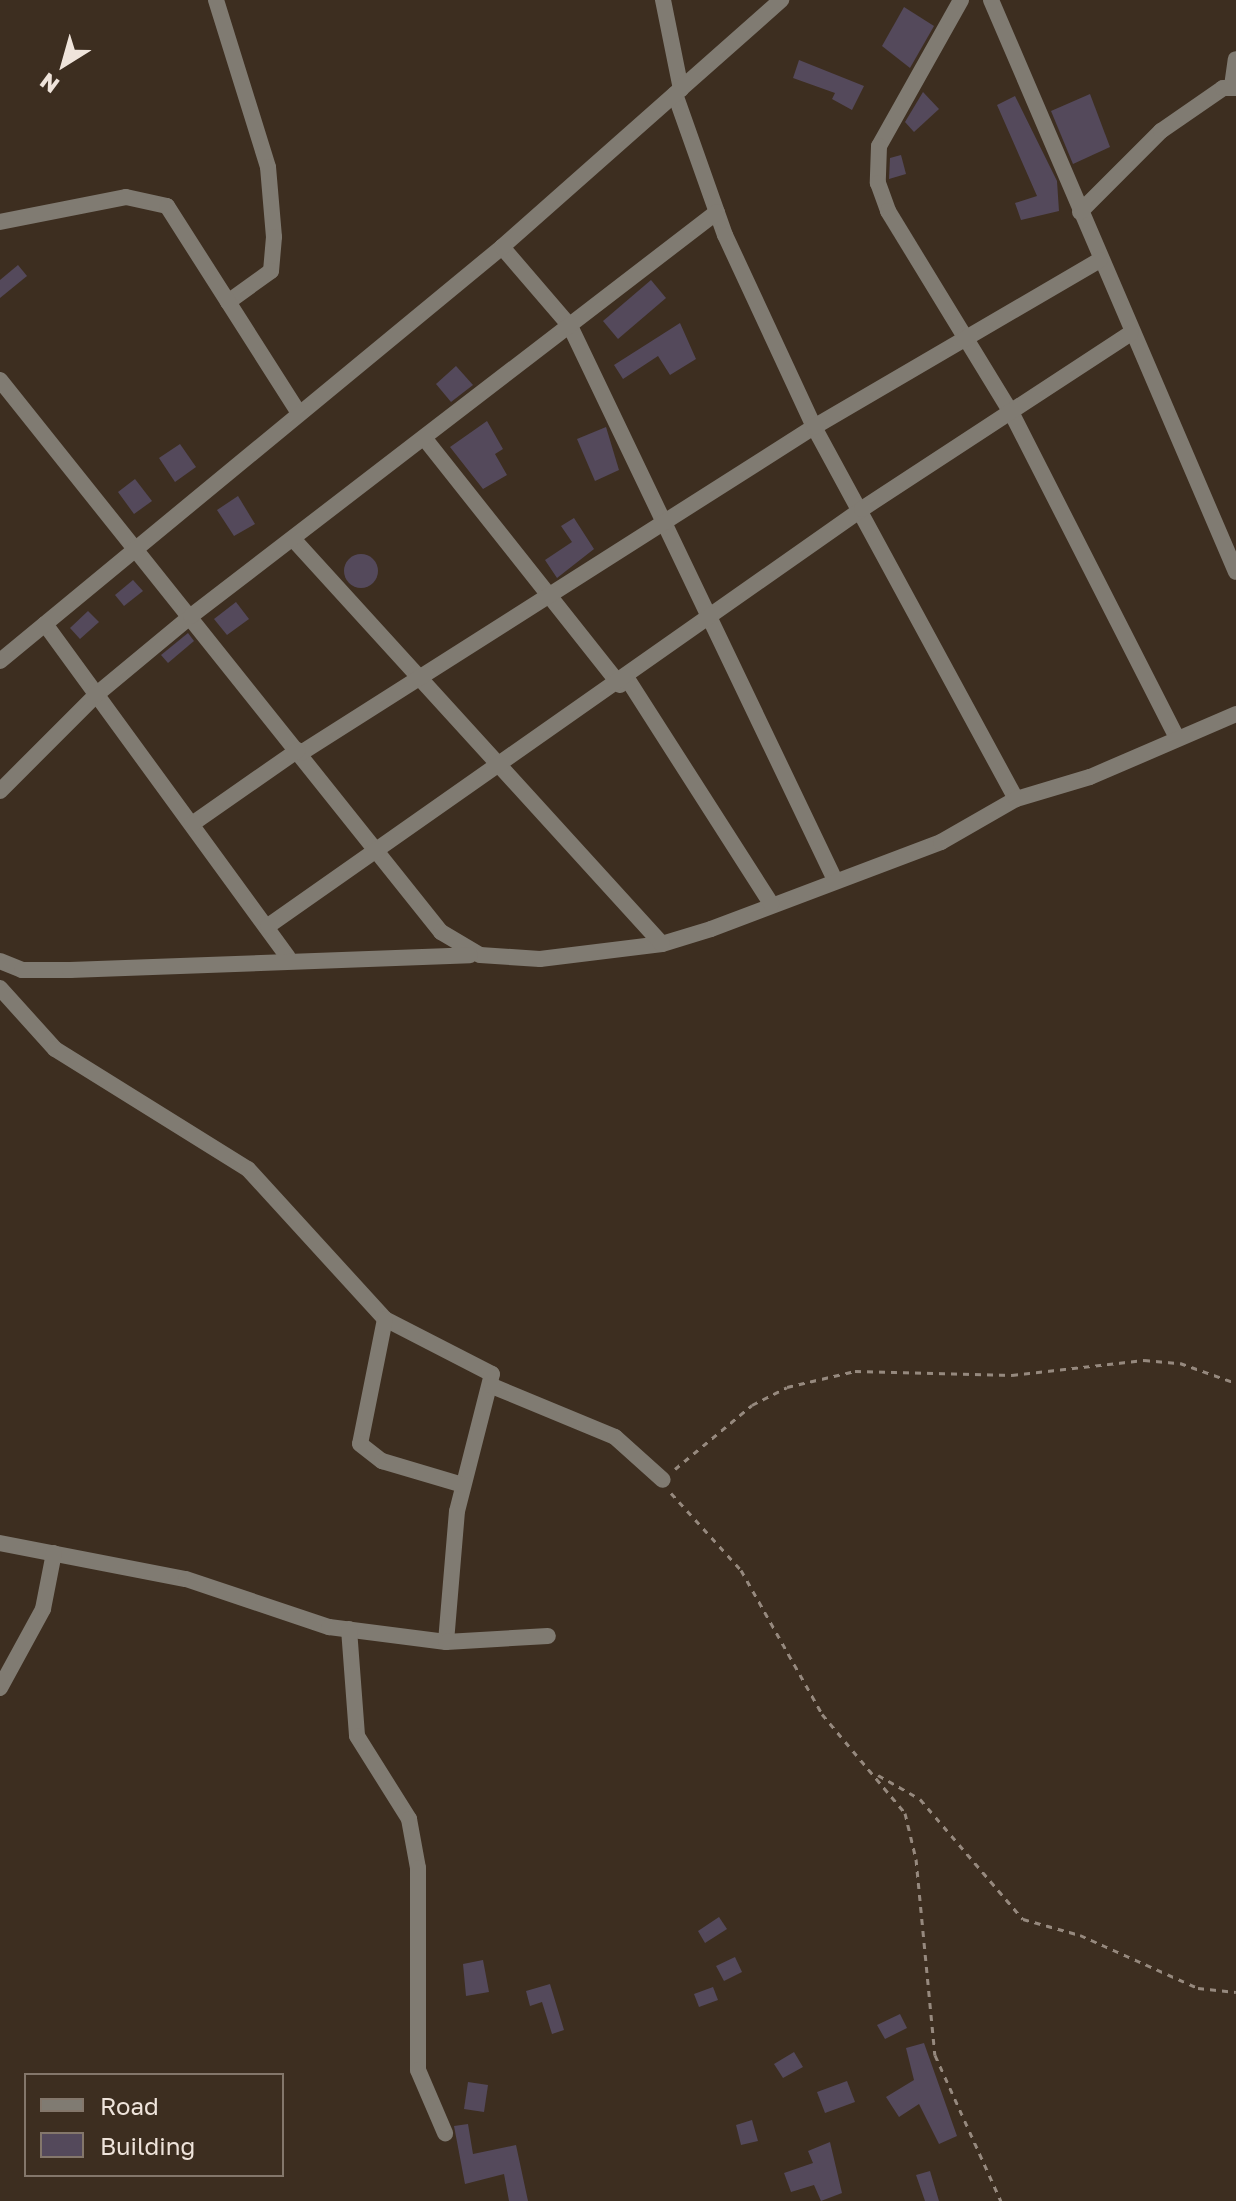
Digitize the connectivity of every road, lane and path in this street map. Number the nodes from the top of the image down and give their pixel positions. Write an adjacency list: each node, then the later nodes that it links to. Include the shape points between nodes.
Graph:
1 (216, 0): 14 (street, via 268,167 274,237 271,271)
2 (663, 0): 8 (street)
3 (781, 0): 8 (street)
4 (961, 0): 17 (street, via 906,94 875,167 888,211)
5 (991, 0): 10 (street)
6 (1236, 59): 7 (street)
7 (1234, 87): 10 (street, via 1161,131)
8 (678, 92): 9 (street); 12 (street)
9 (717, 212): 15 (street); 21 (street)
10 (1080, 212): 13 (street)
11 (0, 222): 14 (street, via 126,197 157,203 171,210)
12 (502, 247): 15 (street); 19 (street)
13 (1100, 260): 16 (street); 17 (street)
14 (228, 302): 19 (street)
15 (570, 326): 22 (street); 24 (street)
16 (1131, 333): 20 (street); 27 (street)
17 (961, 337): 20 (street); 21 (street)
18 (0, 380): 26 (street)
19 (299, 413): 26 (street)
20 (1012, 414): 23 (street); 37 (street)
21 (814, 427): 23 (street); 24 (street)
22 (425, 439): 25 (street); 28 (street)
23 (862, 509): 31 (street); 41 (street)
24 (663, 526): 28 (street); 31 (street)
25 (294, 540): 29 (street); 33 (street)
26 (133, 549): 29 (street); 30 (street)
27 (1236, 572)
28 (552, 594): 33 (street); 34 (street)
29 (191, 616): 35 (street); 38 (street)
30 (45, 624): 32 (street); 35 (street)
31 (707, 625): 34 (street); 44 (street)
32 (0, 661)
33 (418, 675): 38 (street); 39 (street)
34 (624, 683): 39 (street); 45 (street)
35 (97, 694): 40 (street); 42 (street)
36 (1236, 714): 37 (street)
37 (1177, 738): 41 (street)
38 (300, 752): 42 (street); 43 (street)
39 (497, 770): 43 (street); 47 (street)
40 (0, 791)
41 (1016, 799): 44 (street, via 941,842)
42 (192, 824): 46 (street)
43 (378, 850): 46 (street); 48 (street, via 441,932)
44 (834, 878): 45 (street)
45 (771, 904): 47 (street)
46 (268, 926): 49 (street)
47 (662, 944): 48 (street, via 540,959)
48 (480, 955): 49 (street)
49 (288, 957): 50 (street, via 70,970 22,970)
50 (0, 961)
51 (0, 988): 52 (street, via 55,1049 248,1169)
52 (385, 1319): 54 (street, via 492,1374); 56 (street, via 360,1444 382,1461)
53 (1236, 1383): 55 (path, via 1180,1363 1144,1360 1012,1375 855,1371 787,1387 752,1405)
54 (492, 1386): 55 (street, via 615,1437); 56 (street)
55 (663, 1480): 63 (path, via 741,1570 777,1622 822,1714)
56 (463, 1485): 61 (street)
57 (0, 1543): 58 (street)
58 (54, 1553): 59 (street, via 186,1579 275,1613); 62 (street, via 43,1609)
59 (349, 1629): 61 (street); 65 (street, via 357,1736 409,1819 418,1868 418,2070)
60 (548, 1636): 61 (street)
61 (446, 1642)
62 (0, 1688)
63 (875, 1773): 64 (path, via 920,1799 1023,1919 1080,1935 1198,1988); 66 (path, via 905,1813 916,1859 935,2055)
64 (1236, 1992)
65 (445, 2133)
66 (1001, 2201)

